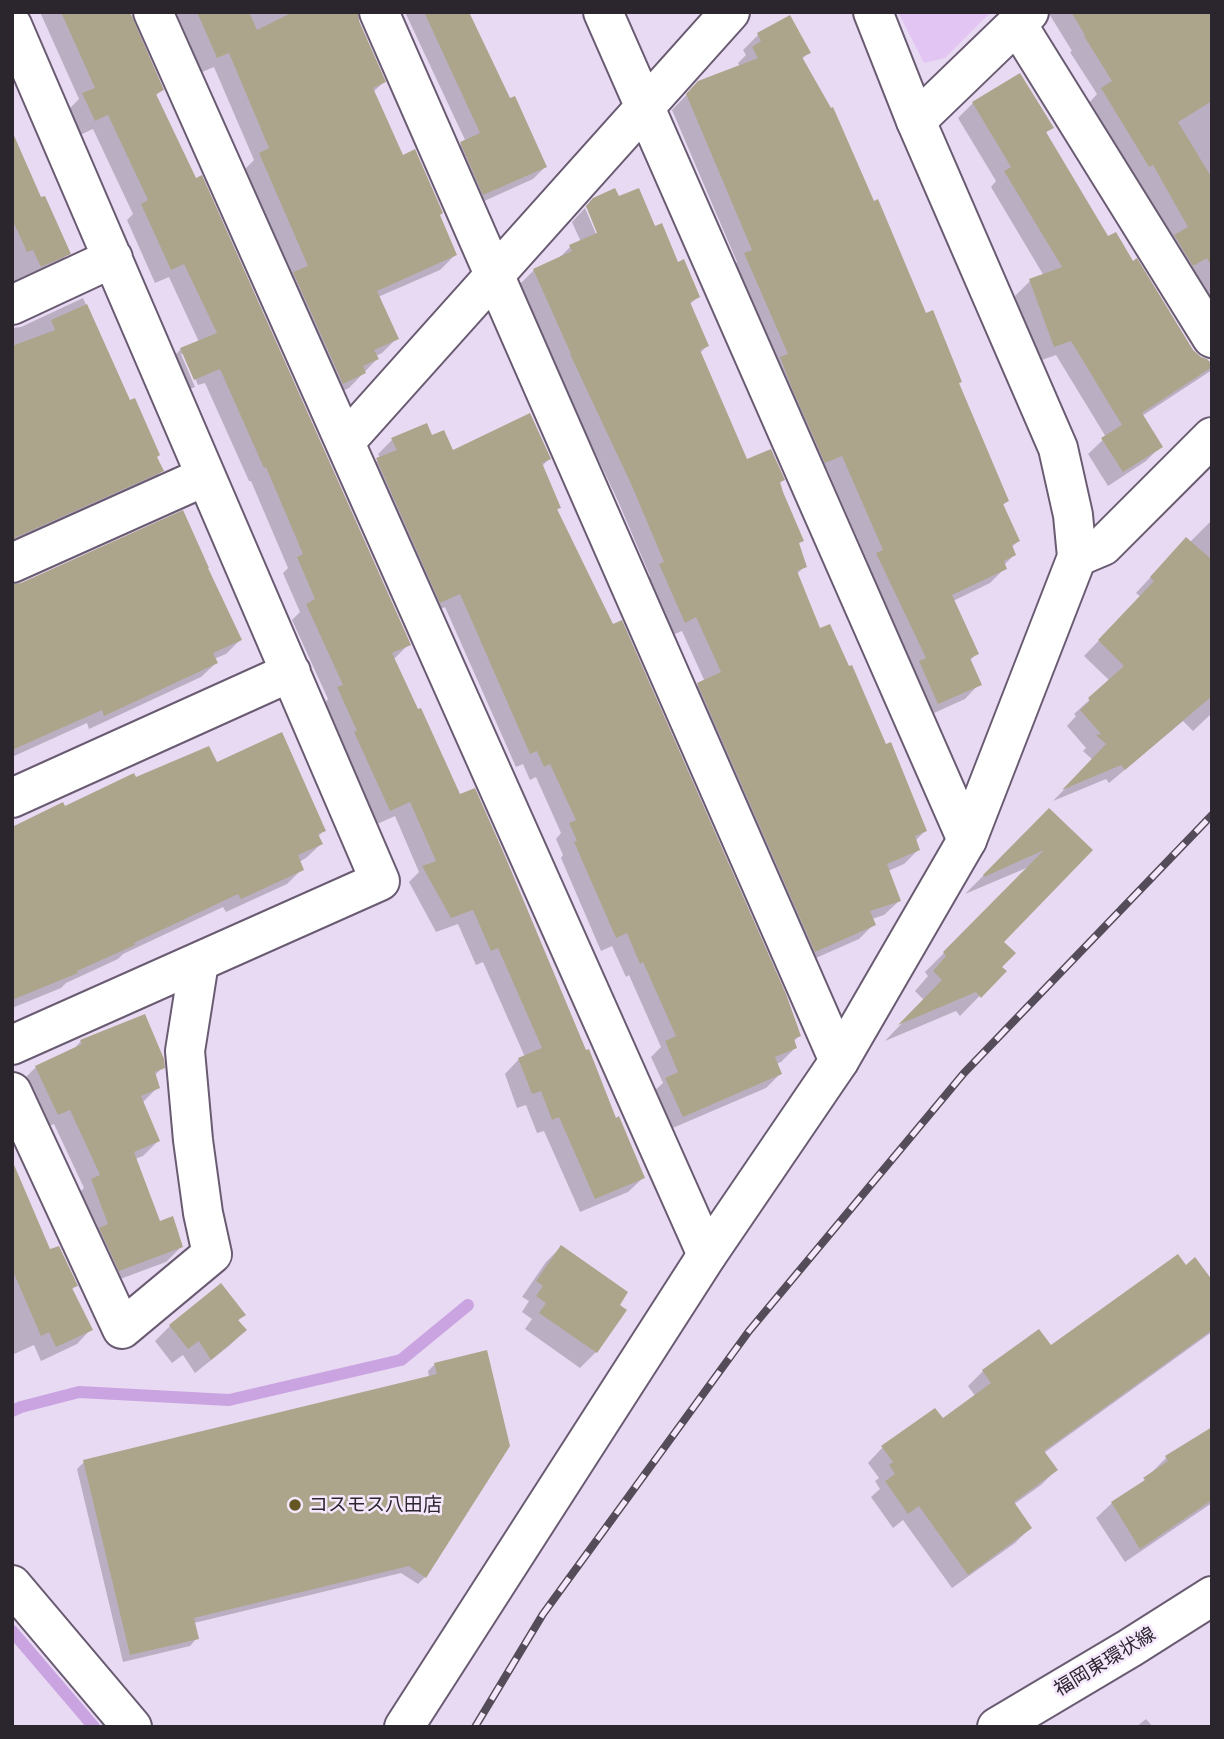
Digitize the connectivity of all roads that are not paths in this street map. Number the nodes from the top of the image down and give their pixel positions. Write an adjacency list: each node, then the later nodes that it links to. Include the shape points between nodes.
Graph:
1 (153, 12): 16 (street)
2 (379, 12): 12 (street)
3 (603, 12): 9 (street)
4 (730, 12): 9 (street)
5 (873, 12): 10 (street)
6 (1023, 18): 10 (street); 14 (street)
7 (12, 25): 8 (street)
8 (21, 64): 11 (street)
9 (645, 106): 12 (street); 22 (street)
10 (916, 121): 18 (street, via 1058,448)
11 (113, 258): 13 (street); 17 (street)
12 (494, 276): 16 (street); 25 (street)
13 (12, 305)
14 (1212, 338)
15 (1212, 437): 18 (street, via 1103,546)
16 (345, 442): 27 (street)
17 (206, 476): 19 (street); 20 (street)
18 (1077, 557): 22 (street)
19 (12, 563)
20 (291, 672): 21 (street); 23 (street, via 380,881)
21 (12, 799)
22 (967, 840): 25 (street)
23 (198, 962): 24 (street); 26 (street, via 185,1051 203,1213 212,1254 122,1329)
24 (12, 1045)
25 (839, 1061): 27 (street)
26 (12, 1092)
27 (707, 1255): 31 (street)
28 (12, 1585): 30 (street)
29 (1212, 1596): 32 (street, 福岡東環状線)
30 (132, 1727)
31 (404, 1727)
32 (997, 1727)

